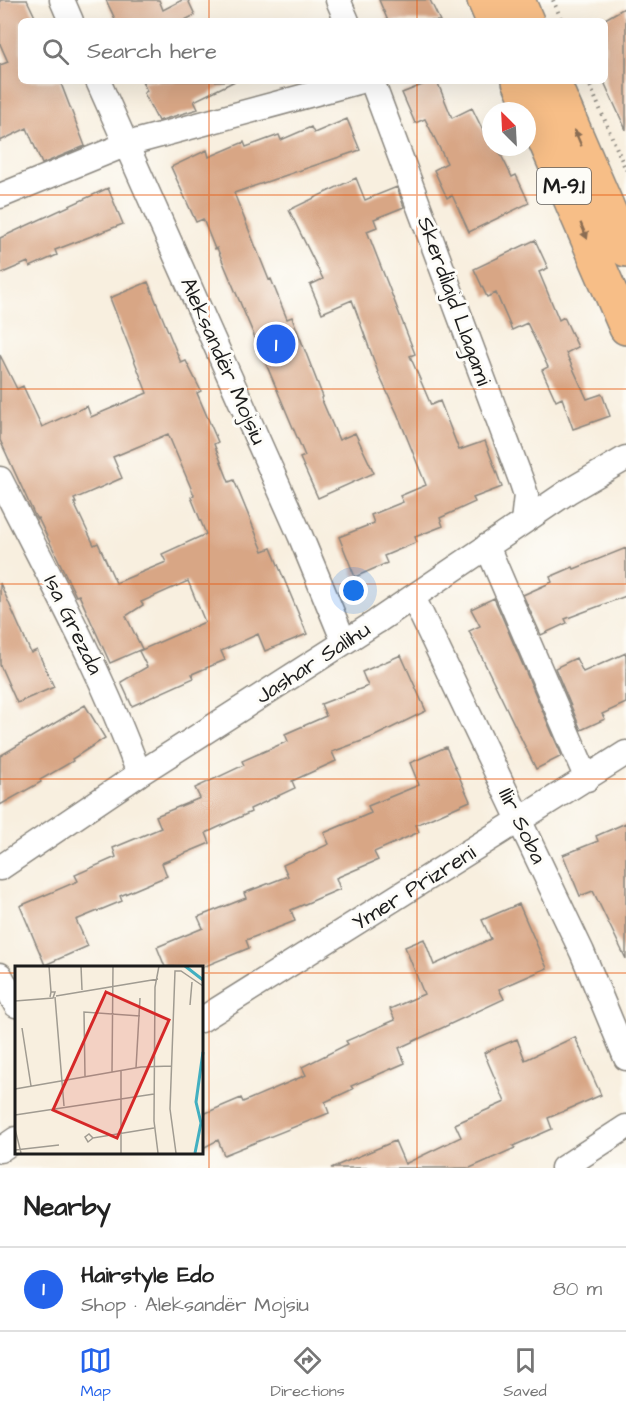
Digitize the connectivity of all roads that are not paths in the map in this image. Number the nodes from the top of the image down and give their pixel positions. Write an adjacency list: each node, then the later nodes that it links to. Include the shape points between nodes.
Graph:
1 (62, 0): 5 (street)
2 (338, 0): 6 (street)
3 (484, 0): 7 (main road)
4 (518, 0): 8 (main road)
5 (70, 18)
6 (346, 18)
7 (492, 18)
8 (526, 18)
9 (99, 84): 14 (street, Aleksandër Mojsiu)
10 (350, 84): 14 (street)
11 (373, 84): 20 (street, Skerdilajd Llagami, via 521,480 526,495)
12 (520, 84): 17 (main road, M-9.1, one-way to 17)
13 (554, 84): 16 (main road, M-9.1, one-way to 13)
14 (127, 144): 15 (street); 23 (street, Aleksandër Mojsiu)
15 (0, 196)
16 (626, 250)
17 (626, 328)
18 (626, 458): 20 (street, Jashar Salihu)
19 (0, 479): 25 (street, Isa Grezda, via 121,722)
20 (523, 522): 21 (street, Jashar Salihu)
21 (487, 546): 22 (street, Jashar Salihu); 26 (street)
22 (413, 597): 23 (street, Jashar Salihu); 27 (street, Ilir Soba)
23 (344, 642): 25 (street, Jashar Salihu)
24 (626, 753): 26 (street, Ymer Prizreni)
25 (140, 774): 28 (street, Jashar Salihu)
26 (587, 779): 27 (street, Ymer Prizreni)
27 (520, 822): 31 (street, Ymer Prizreni); 32 (street, Ilir Soba, via 582,952)
28 (0, 868)
29 (0, 975): 30 (street)
30 (15, 1003)
31 (202, 1019)
32 (626, 1058)
33 (626, 1127): 36 (street)
34 (15, 1140): 35 (street)
35 (0, 1150)
36 (563, 1168)

